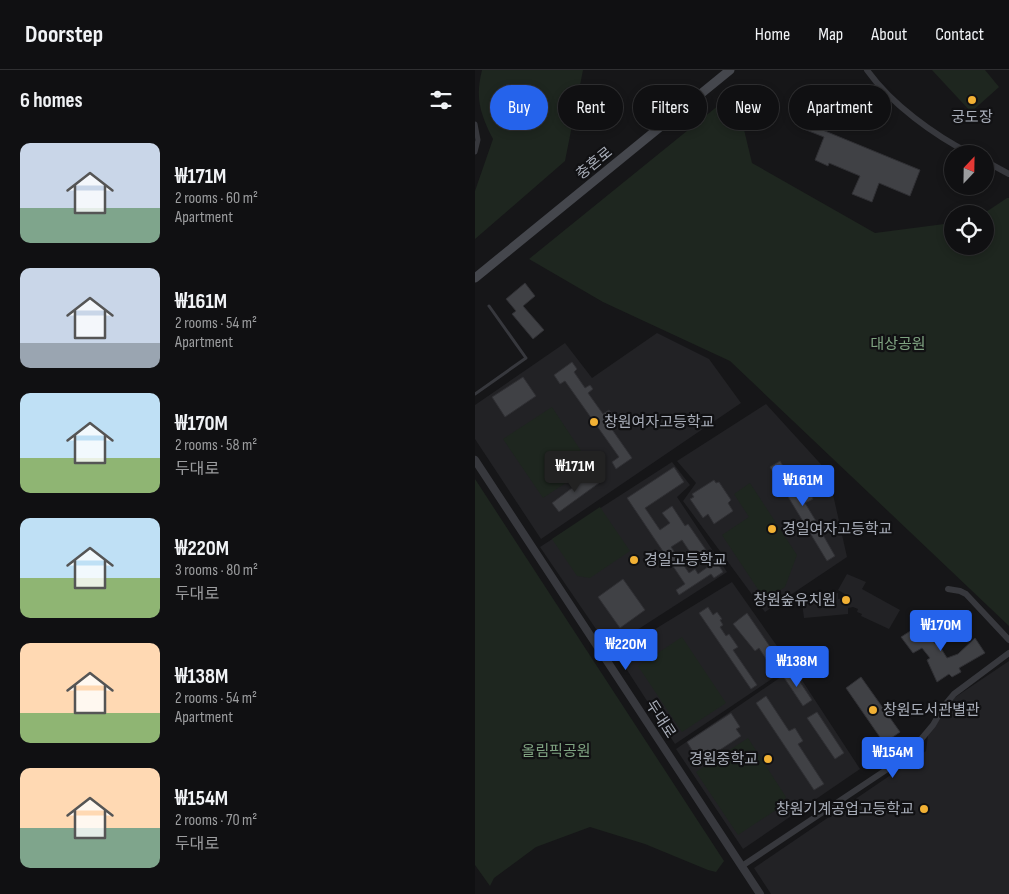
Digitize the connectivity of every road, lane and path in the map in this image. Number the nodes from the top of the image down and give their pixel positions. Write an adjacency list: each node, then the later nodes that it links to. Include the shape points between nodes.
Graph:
1 (730, 70): 11 (main road, 충혼로)
2 (863, 70): 4 (street)
3 (867, 70): 4 (street)
4 (872, 78): 7 (street, via 896,102)
5 (475, 124): 6 (street)
6 (476, 145): 8 (street)
7 (956, 145)
8 (475, 152)
9 (994, 166): 10 (street)
10 (1009, 174)
11 (475, 278)
12 (489, 306): 13 (lane, via 526,358)
13 (475, 394)
14 (475, 460): 18 (street, 두대로)
15 (948, 589): 16 (street, via 966,594)
16 (1009, 640)
17 (1009, 653): 18 (street, via 954,694 907,756)
18 (742, 866): 19 (street, 두대로)
19 (760, 894)

